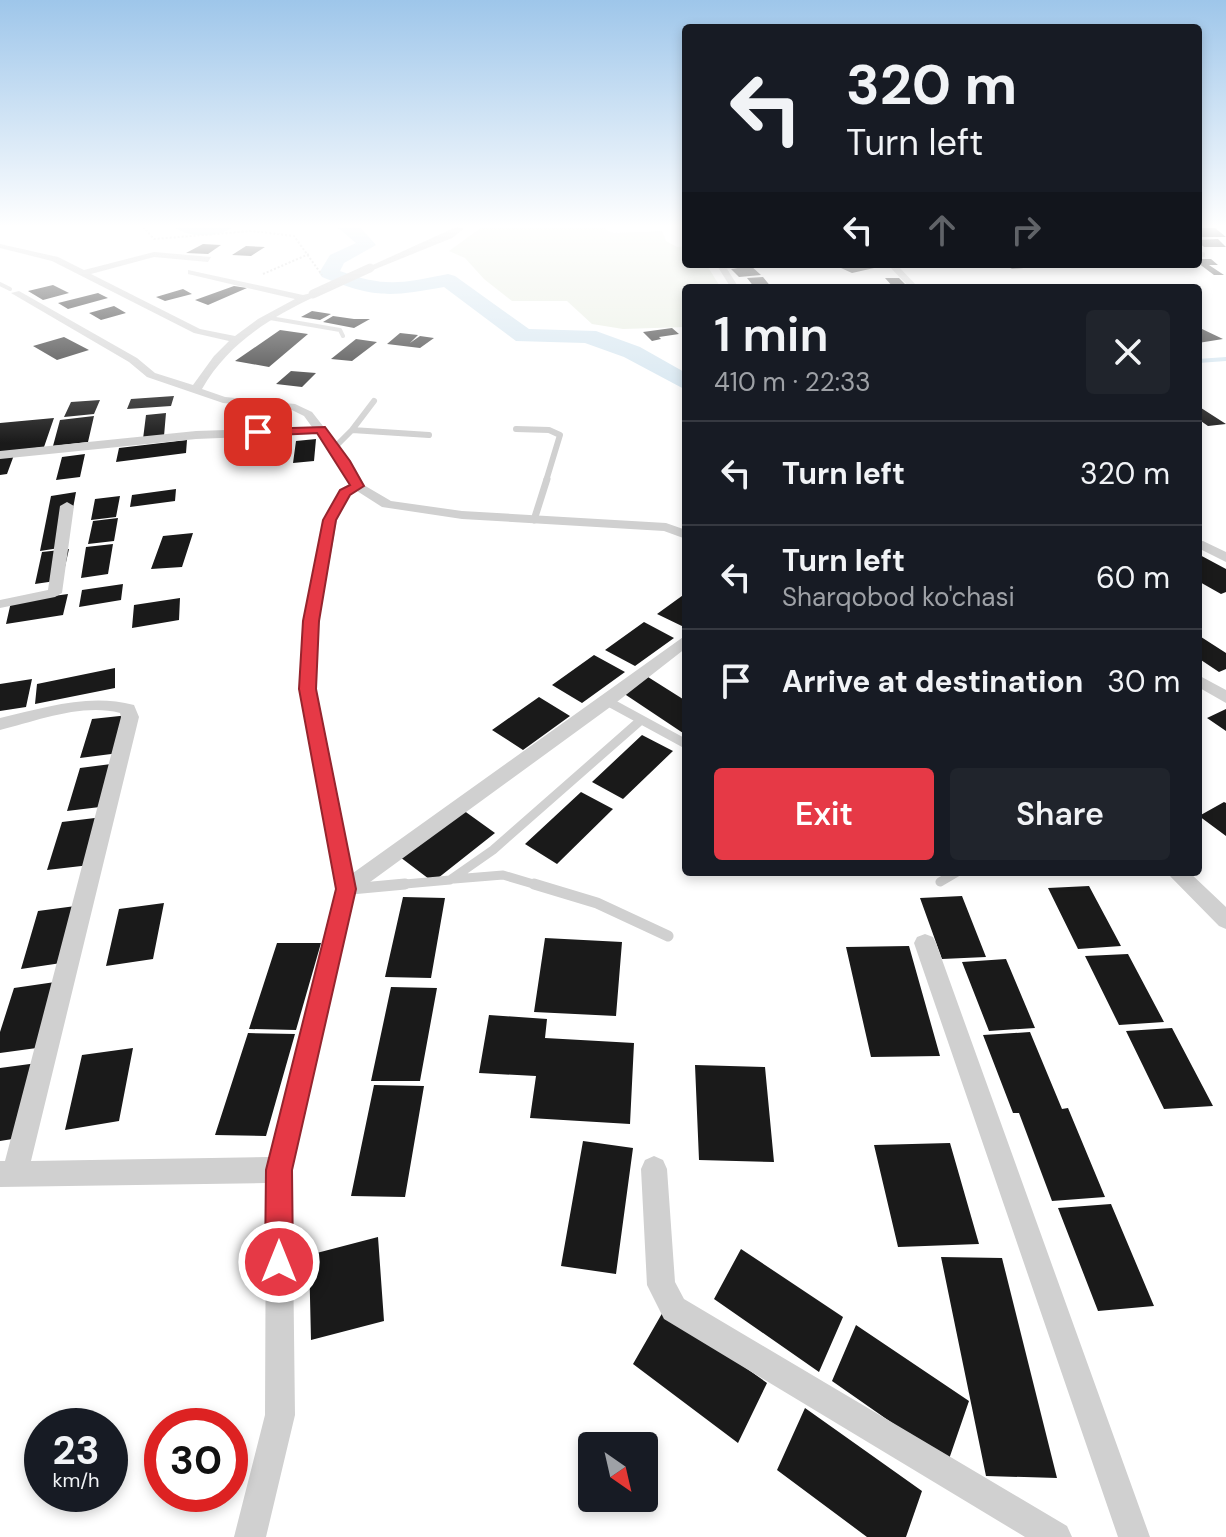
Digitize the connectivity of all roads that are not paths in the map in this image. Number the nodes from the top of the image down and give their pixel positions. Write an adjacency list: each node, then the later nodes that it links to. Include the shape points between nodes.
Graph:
1 (26, 299): 7 (street, via 151,375)
2 (134, 299): 6 (street, via 197,331)
3 (303, 299): 4 (street)
4 (270, 318): 5 (lane, via 340,330); 6 (street)
5 (343, 336)
6 (234, 339): 7 (street)
7 (196, 390): 10 (street, via 223,400 295,407)
8 (374, 401): 11 (lane)
9 (516, 429): 17 (lane, via 560,435)
10 (320, 430): 13 (street); 14 (street, via 196,435)
11 (352, 430): 12 (lane); 13 (lane)
12 (429, 435)
13 (334, 448): 15 (street)
14 (0, 455)
15 (357, 486): 17 (street, via 387,504); 33 (street, via 345,493 330,520 311,621 308,689)
16 (67, 506): 21 (street, via 55,593)
17 (534, 520): 18 (street, via 666,527)
18 (682, 533)
19 (1203, 545): 20 (street)
20 (1226, 558)
21 (0, 604)
22 (682, 643): 25 (street)
23 (1202, 683): 24 (street)
24 (1226, 698)
25 (607, 701): 26 (lane); 33 (street)
26 (641, 720): 28 (lane); 31 (lane, via 493,850)
27 (0, 724): 39 (street, via 115,704 128,709 130,717)
28 (682, 742)
29 (950, 876): 32 (lane)
30 (1180, 876): 34 (street)
31 (450, 880): 33 (lane); 35 (lane, via 503,875 597,903)
32 (940, 882)
33 (346, 889): 38 (street)
34 (1226, 920)
35 (668, 936)
36 (925, 943): 42 (street)
37 (654, 1169): 41 (street, via 661,1285 674,1309)
38 (279, 1170): 39 (street); 40 (street, via 280,1415)
39 (8, 1174)
40 (250, 1537)
41 (1056, 1537)
42 (1134, 1537)

